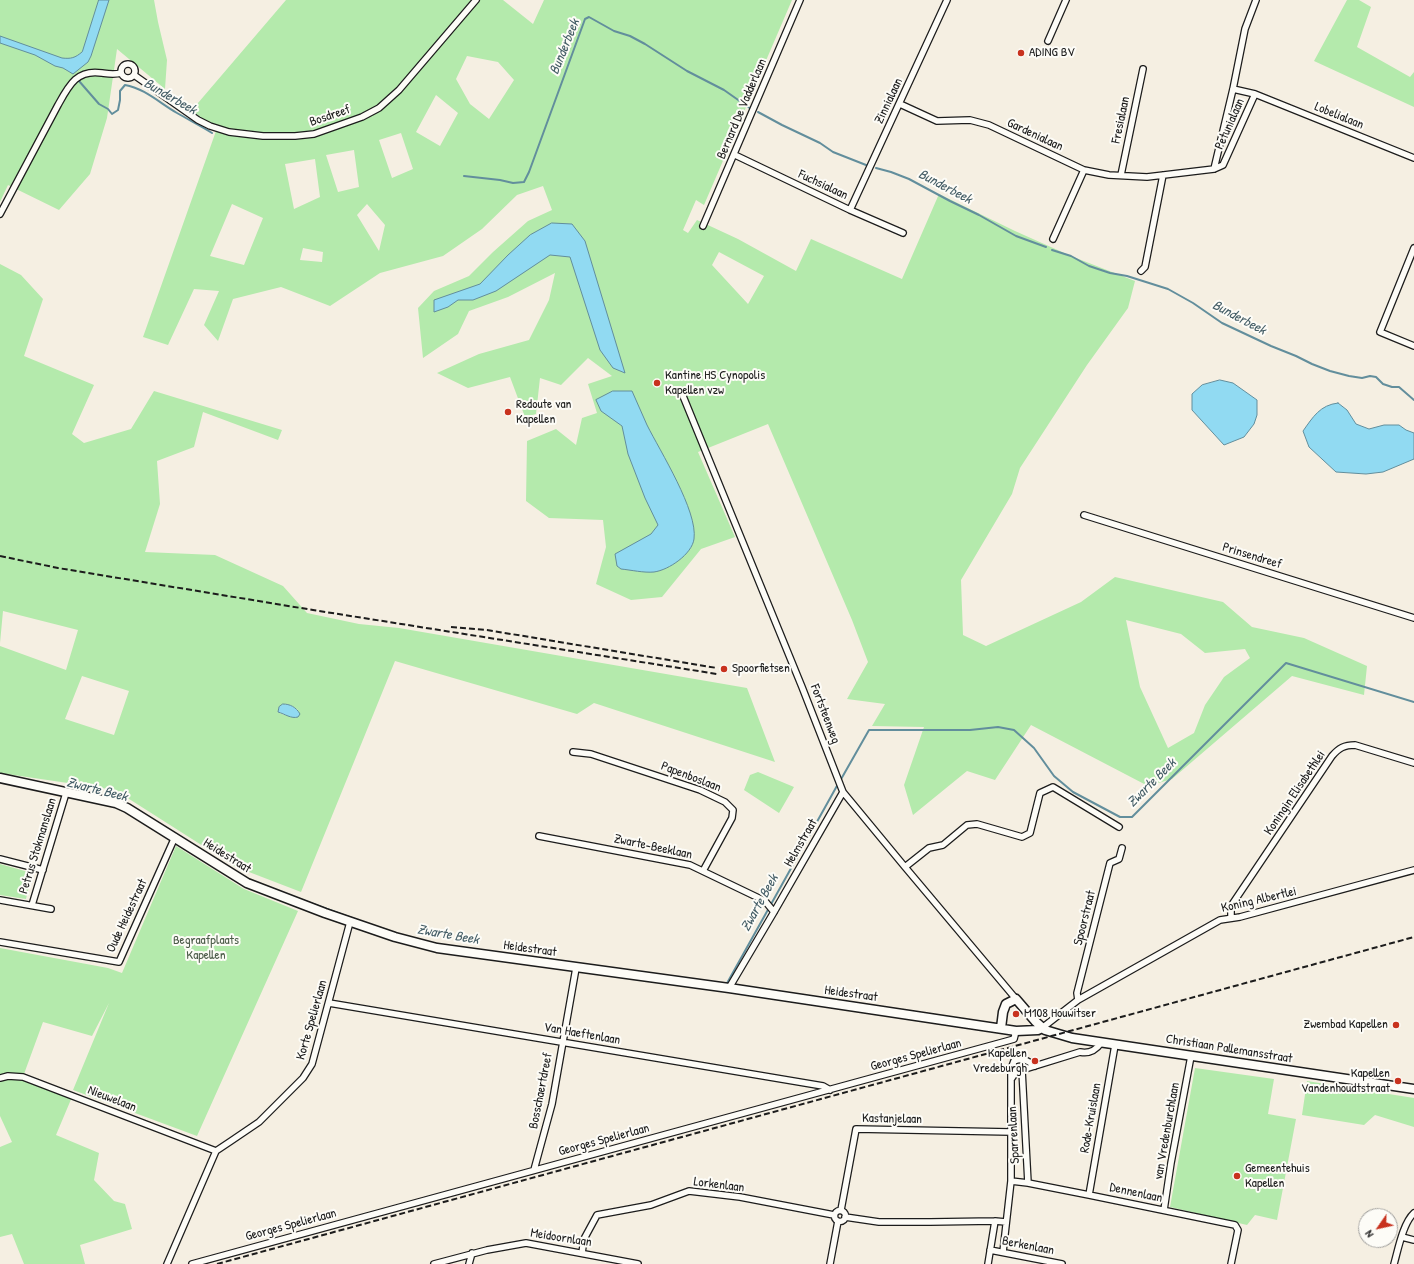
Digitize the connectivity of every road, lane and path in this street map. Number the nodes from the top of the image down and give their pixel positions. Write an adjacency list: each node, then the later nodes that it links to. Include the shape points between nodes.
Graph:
1 (476, 0): 9 (street, Bosdreef, via 399,90 379,108 362,117 314,134 263,136 229,132 210,126)
2 (800, 0): 13 (street, Bernard De Vadderlaan)
3 (947, 0): 12 (street, Zinnialaan)
4 (1066, 0): 6 (street)
5 (1256, 0): 10 (street, Petunialaan, via 1245,29)
6 (1048, 41)
7 (1143, 69): 17 (street, Fresialaan)
8 (121, 73): 9 (street, Bosdreef, via 127,78); 9 (street, Bosdreef, via 122,66 127,63 135,68); 20 (street, Bosdreef, via 88,72 74,81 65,92)
9 (134, 75)
10 (1233, 89): 11 (street, Petunialaan); 15 (street, Petunialaan)
11 (1255, 94): 14 (street, Lobelialaan); 15 (street, Petunialaan, via 1223,165)
12 (900, 104): 16 (street, Gardenialaan, via 937,121 970,120 989,125); 19 (street, Zinnialaan)
13 (734, 155): 19 (street, Fuchsialaan); 21 (street, Bernard De Vadderlaan)
14 (1414, 158)
15 (1214, 169): 18 (street, Gardenialaan)
16 (1084, 170): 17 (street, Gardenialaan); 23 (street)
17 (1120, 175): 18 (street, Gardenialaan)
18 (1164, 175): 25 (street, via 1145,267)
19 (850, 210): 22 (street, Fuchsialaan)
20 (0, 214)
21 (703, 226)
22 (903, 233)
23 (1053, 239)
24 (1414, 248): 26 (street, via 1380,332)
25 (1141, 271)
26 (1414, 346)
27 (683, 396): 33 (street, Fortsteenweg)
28 (1084, 515): 29 (street, Prinsendreef)
29 (1414, 618)
30 (573, 752): 43 (street, Papenboslaan, via 591,754 700,790 730,805 733,810 732,818)
31 (1414, 763): 48 (street, Koningin Elisabethlei, via 1355,745 1340,748 1332,756 1233,902)
32 (0, 778): 34 (street, Heidestraat)
33 (843, 792): 40 (street, Fortsteenweg); 47 (street, Helmstraat)
34 (66, 793): 37 (street, Heidestraat, via 116,803); 41 (street, Petrus Stokmanslaan)
35 (1119, 826): 40 (street, via 1053,787 1040,793 1030,833 1022,837 976,824 967,825 943,845 929,848)
36 (539, 836): 43 (street, Zwarte-Beeklaan, via 690,865)
37 (175, 837): 49 (street, Heidestraat, via 247,883); 50 (street, Oude Heidestraat, via 120,962)
38 (1122, 848): 54 (street, Spoorstraat, via 1119,859 1110,863 1077,994)
39 (0, 859): 41 (street)
40 (905, 867): 53 (street, Fortsteenweg)
41 (43, 870): 45 (street, Petrus Stokmanslaan)
42 (1414, 870): 48 (street, Koning Albertlei)
43 (702, 871): 47 (street, Zwarte-Beeklaan, via 765,902)
44 (0, 900): 45 (street)
45 (32, 905): 46 (street)
46 (51, 909)
47 (774, 912): 52 (street, Helmstraat)
48 (1231, 918): 54 (street, Koning Albertlei, via 1209,925)
49 (350, 922): 51 (street, Heidestraat, via 438,948); 55 (street, Korte Spelierlaan)
50 (0, 942)
51 (576, 968): 52 (street, Heidestraat); 60 (street, Bosschaertdreef)
52 (729, 988): 56 (street, Heidestraat)
53 (1016, 998): 56 (street, via 1006,1004); 57 (street, Fortsteenweg)
54 (1078, 1000): 57 (street, Heidestraat)
55 (329, 1003): 60 (street, Van Haeftenlaan); 72 (street, Korte Spelierlaan, via 312,1064 304,1078 259,1122)
56 (1001, 1028): 58 (street, Heidestraat)
57 (1042, 1028): 58 (street, Heidestraat); 59 (street, Christiaan Pallemansstraat)
58 (1014, 1031): 70 (street, Georges Spelierlaan, via 1014,1039)
59 (1086, 1041): 61 (street, Christiaan Pallemansstraat); 63 (street)
60 (562, 1042): 70 (street, Van Haeftenlaan, via 823,1086); 73 (street, Bosschaertdreef, via 552,1104)
61 (1101, 1043): 62 (street, Christiaan Pallemansstraat); 63 (street, via 1094,1050)
62 (1115, 1045): 64 (street, Christiaan Pallemansstraat); 76 (street, Rode-Kruislaan)
63 (1080, 1052): 65 (street)
64 (1191, 1056): 69 (street, Christiaan Pallemansstraat); 78 (street, van Vredenburchlaan)
65 (1036, 1066): 66 (street); 68 (street, Sparrenlaan, via 1023,1059 1014,1061 1011,1069)
66 (1022, 1070): 68 (street, via 1016,1072); 75 (street, Sparrenlaan)
67 (0, 1078): 72 (street, Nieuwelaan, via 23,1077)
68 (1012, 1078): 71 (street, Sparrenlaan)
69 (1414, 1089)
70 (831, 1090): 73 (street, Georges Spelierlaan)
71 (1011, 1132): 74 (street, Sparrenlaan); 77 (street, Kastanjelaan, via 856,1128)
72 (216, 1151): 91 (street)
73 (534, 1170): 92 (street, Georges Spelierlaan)
74 (1011, 1181): 75 (street, Sparrenlaan); 84 (street, Sparrenlaan)
75 (1028, 1183): 76 (street, Dennenlaan)
76 (1089, 1195): 78 (street, Dennenlaan)
77 (841, 1210): 80 (street, via 837,1210); 81 (street)
78 (1164, 1210): 99 (street, Dennenlaan, via 1234,1225 1238,1230)
79 (1414, 1213): 85 (street)
80 (834, 1215): 82 (street); 88 (street, Lorkenlaan, via 689,1191 651,1205 597,1215 584,1239)
81 (846, 1217): 82 (street); 83 (street, via 879,1222)
82 (838, 1221): 96 (street)
83 (995, 1221): 84 (street); 87 (street)
84 (1006, 1222): 89 (street, Sparrenlaan)
85 (1402, 1237): 86 (street); 100 (street)
86 (1414, 1240)
87 (990, 1250): 89 (street, Berkenlaan); 97 (street)
88 (582, 1252): 90 (street, Meidoornlaan, via 526,1243); 95 (street, Meidoornlaan)
89 (1003, 1252): 98 (street, Berkenlaan)
90 (472, 1254): 93 (street, Meidoornlaan); 94 (street)
91 (167, 1264)
92 (192, 1264)
93 (434, 1264)
94 (469, 1264)
95 (638, 1264)
96 (830, 1264)
97 (988, 1264)
98 (1062, 1264)
99 (1231, 1264)
100 (1394, 1264)

